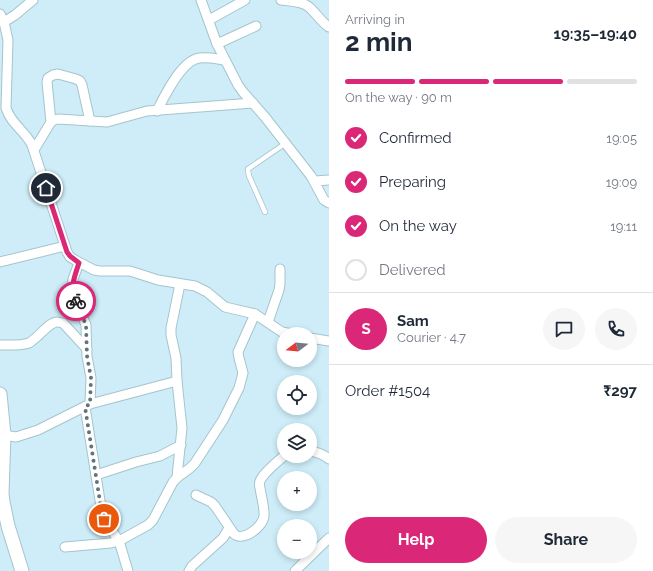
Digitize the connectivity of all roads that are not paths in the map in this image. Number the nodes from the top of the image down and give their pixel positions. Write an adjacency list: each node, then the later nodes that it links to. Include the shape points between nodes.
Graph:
1 (34, 0): 6 (street, via 16,15)
2 (201, 0): 7 (street)
3 (245, 0): 7 (street)
4 (281, 0): 5 (street)
5 (304, 2): 9 (street)
6 (1, 18): 17 (street, via 8,40 6,108 11,120 29,138)
7 (208, 20): 10 (street)
8 (256, 26): 10 (street)
9 (329, 27)
10 (217, 44): 11 (street)
11 (225, 60): 12 (street, via 238,85); 13 (street, via 192,60 176,76)
12 (253, 103): 13 (street); 16 (street)
13 (157, 111): 14 (street, via 147,111 107,122)
14 (90, 121): 15 (street, via 63,119); 15 (street, via 80,81 58,74 48,78 47,82)
15 (51, 122): 17 (street)
16 (286, 143): 19 (street); 21 (lane, via 248,168)
17 (34, 150): 22 (street)
18 (329, 180): 19 (street)
19 (315, 181): 20 (street, via 324,200)
20 (329, 203)
21 (265, 212)
22 (65, 246): 23 (street); 24 (street, via 70,256)
23 (0, 262)
24 (79, 263): 26 (street, via 100,272 130,271); 33 (street, via 72,291 86,325)
25 (280, 269): 28 (street, via 280,284)
26 (180, 284): 27 (street, via 201,289 225,307); 34 (street, via 171,328 176,358)
27 (255, 314): 28 (street); 44 (street, via 238,352 243,373 239,388 223,420 195,463)
28 (268, 322): 29 (street)
29 (277, 328)
30 (317, 339): 31 (street)
31 (329, 341)
32 (0, 345): 33 (street, via 28,343 58,321)
33 (86, 349): 36 (street, via 91,378)
34 (176, 381): 36 (street); 39 (street, via 182,428)
35 (0, 394): 37 (street)
36 (87, 406): 38 (street, via 38,430 16,437); 43 (street)
37 (1, 421): 38 (street)
38 (4, 435): 46 (street)
39 (180, 445): 43 (street, via 160,456); 44 (street)
40 (317, 452): 41 (street)
41 (329, 459)
42 (277, 462): 47 (street, via 259,484 265,515 261,524 254,531 240,537)
43 (96, 475): 49 (street, via 102,513)
44 (177, 477): 49 (street, via 150,523)
45 (196, 495): 47 (street, via 215,506)
46 (1, 502): 51 (street)
47 (229, 528): 53 (street, via 223,538)
48 (329, 538): 54 (street)
49 (119, 541): 50 (street, via 102,545); 52 (street)
50 (65, 547)
51 (22, 571)
52 (128, 571)
53 (189, 571)
54 (296, 571)

